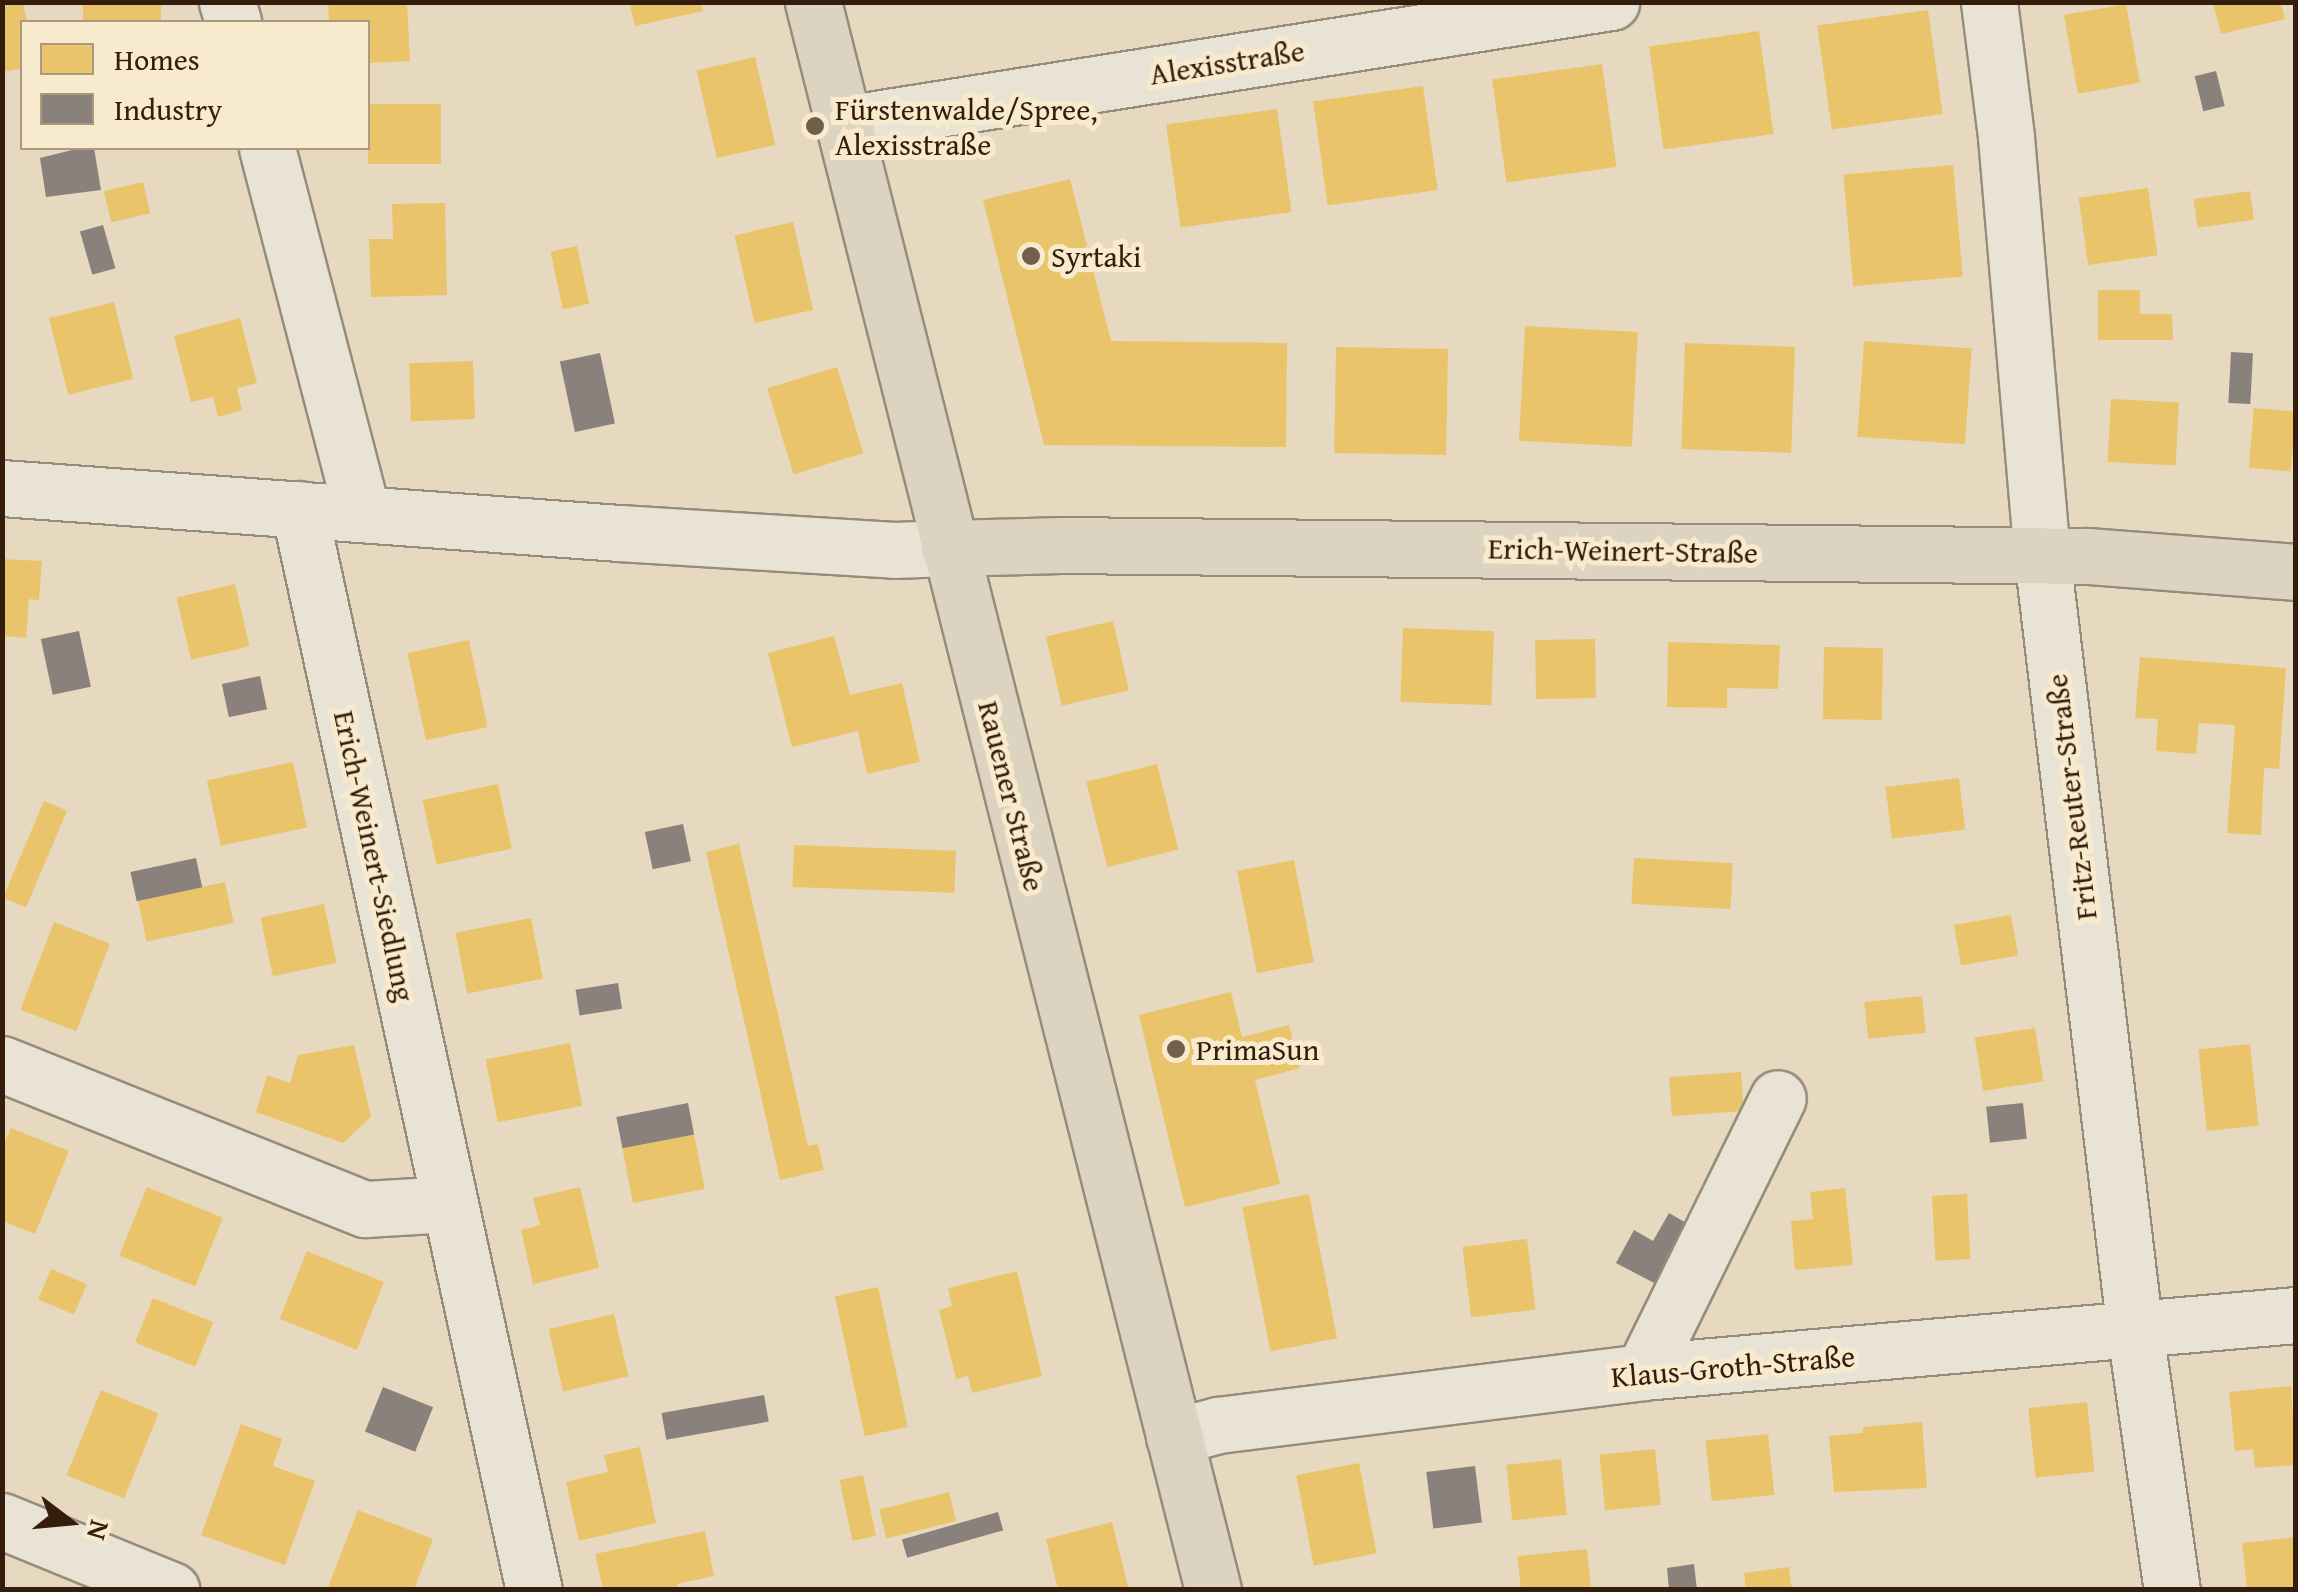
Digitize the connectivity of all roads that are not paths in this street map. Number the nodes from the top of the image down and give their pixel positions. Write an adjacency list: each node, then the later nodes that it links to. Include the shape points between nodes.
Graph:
1 (813, 2): 4 (main road, Rauener Straße)
2 (1611, 2): 4 (street, Alexisstraße)
3 (1989, 2): 10 (street, Fritz-Reuter-Straße)
4 (844, 124): 9 (main road, Rauener Straße)
5 (268, 150): 8 (street)
6 (2, 488): 7 (street)
7 (300, 509): 8 (street); 14 (street, Erich-Weinert-Siedlung)
8 (362, 512): 9 (street, via 894,550)
9 (949, 548): 10 (main road, Erich-Weinert-Straße); 18 (main road, Rauener Straße)
10 (2042, 556): 11 (main road, Erich-Weinert-Straße); 16 (street, Fritz-Reuter-Straße)
11 (2296, 572)
12 (2, 1064): 14 (street, via 364,1210)
13 (1778, 1098): 17 (street)
14 (450, 1204): 21 (street, Erich-Weinert-Siedlung)
15 (2296, 1315): 16 (street, Klaus-Groth-Straße)
16 (2136, 1331): 17 (street, Klaus-Groth-Straße); 23 (street, Fritz-Reuter-Straße)
17 (1642, 1372): 18 (street, Klaus-Groth-Straße)
18 (1174, 1437): 22 (main road, Rauener Straße)
19 (2, 1522): 20 (street)
20 (170, 1590)
21 (534, 1590)
22 (1213, 1590)
23 (2172, 1590)

